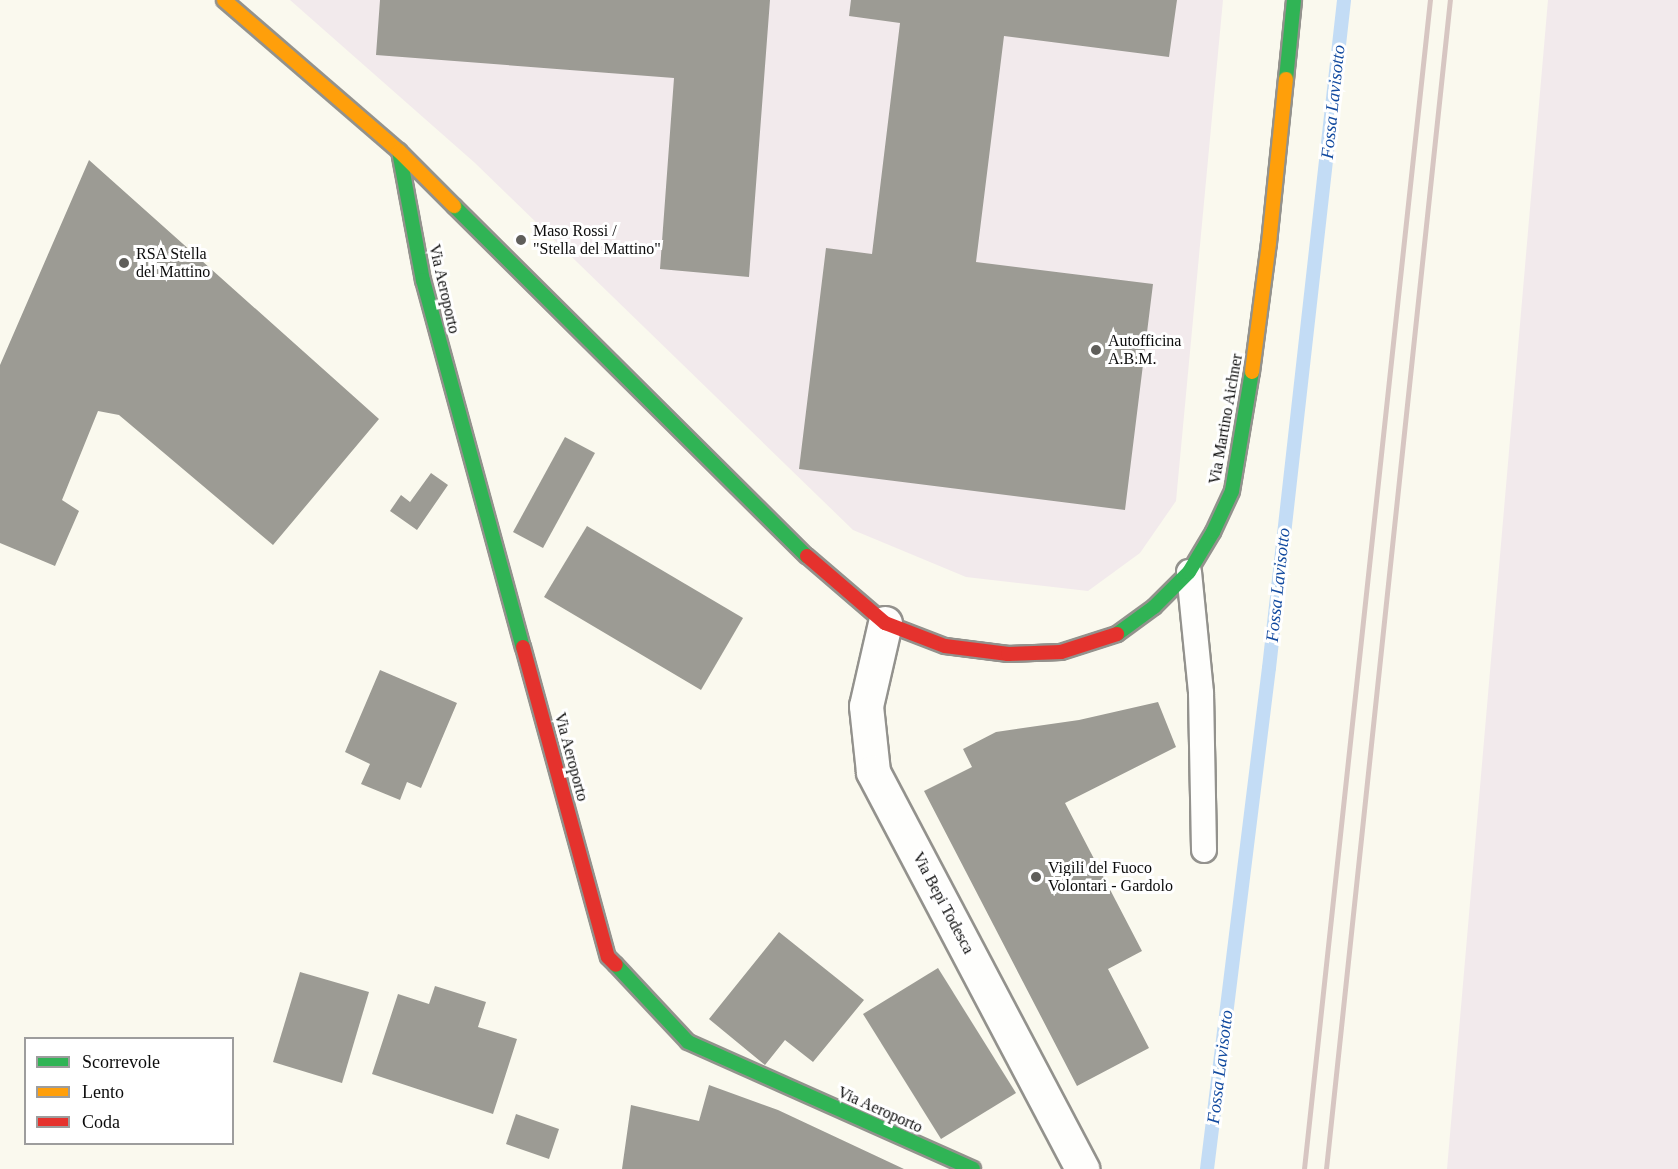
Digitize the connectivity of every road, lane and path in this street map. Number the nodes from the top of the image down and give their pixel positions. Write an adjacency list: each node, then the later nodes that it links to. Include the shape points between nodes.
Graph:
1 (224, 0): 3 (street)
2 (1294, 0): 4 (street, Via Martino Aichner, via 1266,263 1232,491)
3 (399, 151): 5 (street, via 812,561); 7 (street, Via Aeroporto, via 423,280 608,957 688,1042)
4 (1189, 572): 5 (street, Via Martino Aichner, via 1154,608 1112,637 1061,652 1008,654 945,646); 6 (lane, via 1201,693)
5 (885, 623): 8 (street, Via Bepi Todesca, via 866,706 873,772)
6 (1204, 850)
7 (972, 1169)
8 (1082, 1169)

